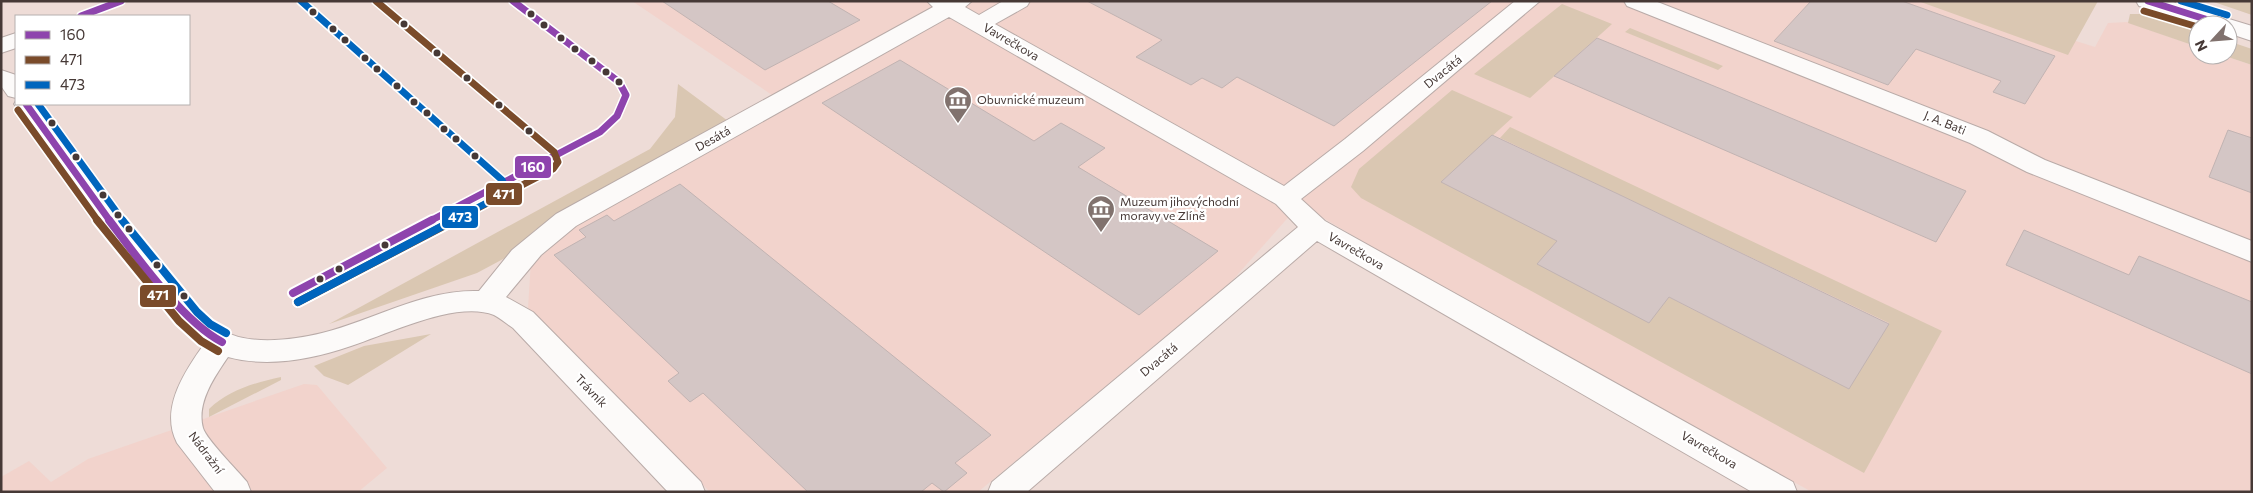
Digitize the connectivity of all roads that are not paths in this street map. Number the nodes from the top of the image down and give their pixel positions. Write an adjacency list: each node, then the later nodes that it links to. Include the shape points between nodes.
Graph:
1 (1019, 1): 7 (street)
2 (1529, 1): 15 (street, Dvacátá)
3 (1635, 1): 17 (street, J. A. Bati, via 1979,137 2036,166)
4 (2147, 1): 6 (street)
5 (950, 3): 7 (street, Vavrečkova); 18 (street, Desátá, via 566,220 523,254)
6 (2192, 15)
7 (979, 24): 15 (street, Vavrečkova)
8 (2238, 29): 9 (street)
9 (2252, 34)
10 (15, 40): 11 (street)
11 (1, 46)
12 (1, 76): 13 (street)
13 (15, 90)
14 (27, 105): 19 (street, via 138,259 200,328)
15 (1285, 198): 16 (street, Vavrečkova)
16 (1315, 228): 22 (street, Dvacátá); 23 (street, Vavrečkova)
17 (2252, 252)
18 (486, 303): 19 (street, Trávník, via 434,308 322,344 296,349 254,350); 21 (street, Trávník, via 507,309 524,320)
19 (222, 342): 20 (street, Nádražní, via 201,372 185,414 188,434)
20 (235, 492)
21 (689, 492)
22 (1004, 492)
23 (1781, 492)

